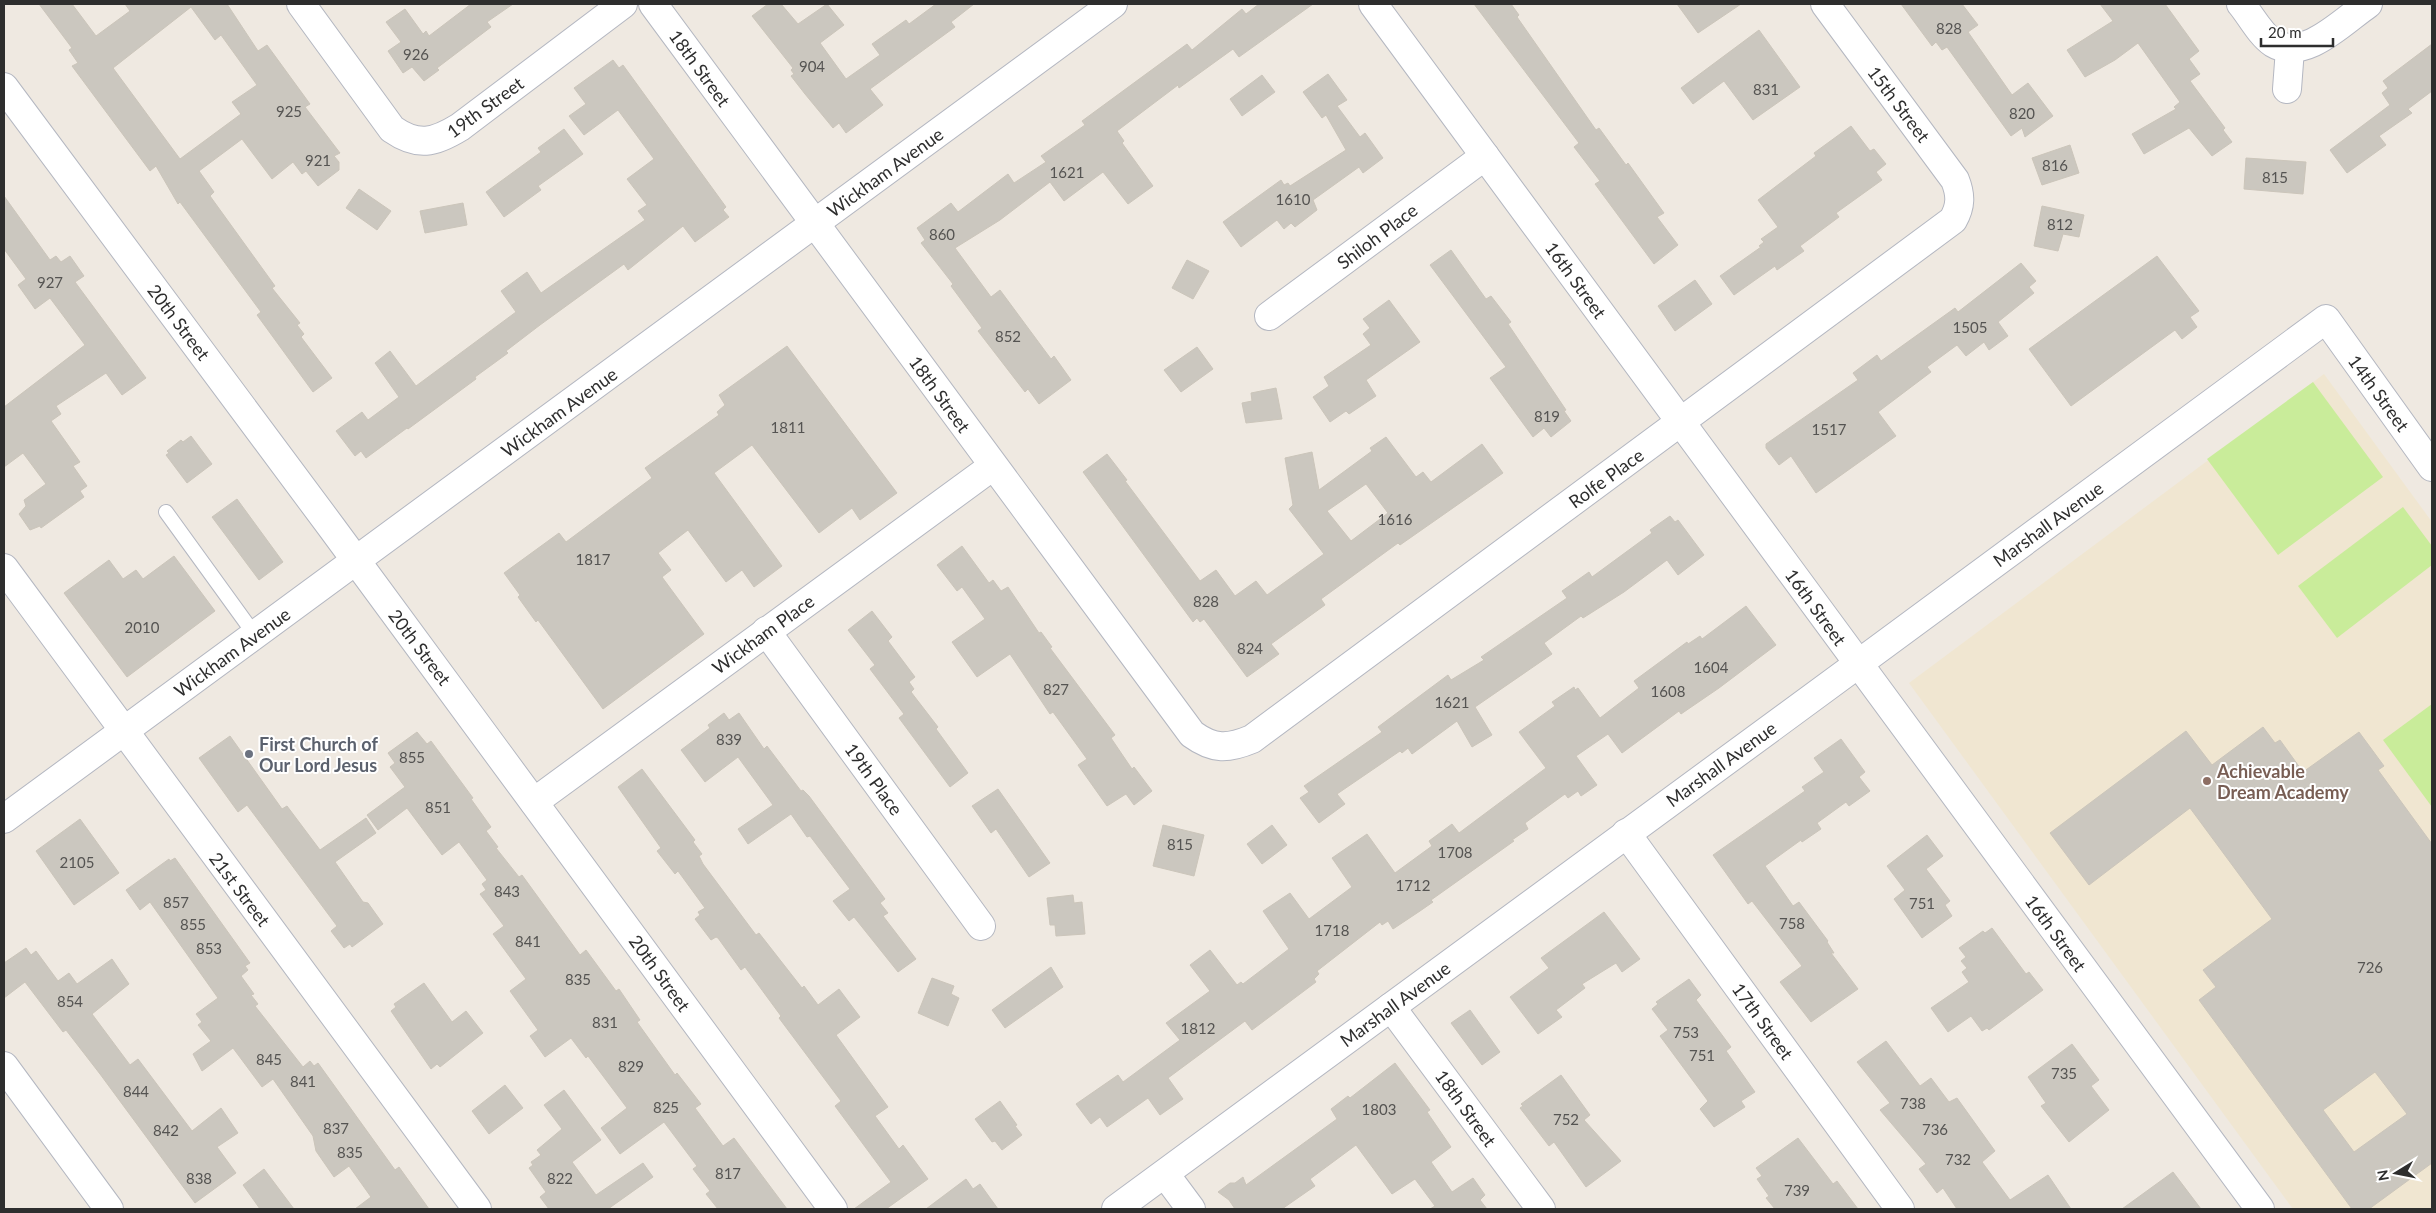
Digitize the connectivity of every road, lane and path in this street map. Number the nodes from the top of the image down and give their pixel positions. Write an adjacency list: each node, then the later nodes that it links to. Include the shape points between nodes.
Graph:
1 (301, 4): 2 (street, 19th Street, via 392,129 403,137 420,142 442,138 460,128)
2 (623, 4)
3 (653, 4): 14 (street, 18th Street)
4 (1113, 4): 14 (street, Wickham Avenue)
5 (1372, 4): 12 (street, 16th Street)
6 (1825, 4): 13 (street, 15th Street, via 1955,180 1960,193)
7 (2242, 4): 9 (street, via 2265,36)
8 (2368, 4): 9 (street, via 2309,46)
9 (2290, 49): 11 (street)
10 (4, 87): 21 (street, 20th Street)
11 (2287, 88)
12 (1485, 156): 15 (street, Shiloh Place); 17 (street, 16th Street)
13 (1958, 210): 17 (street, Rolfe Place, via 1953,220 1942,229)
14 (814, 224): 18 (street, 18th Street); 21 (street, Wickham Avenue)
15 (1269, 316)
16 (2326, 319): 19 (street, 14th Street); 25 (street, Marshall Avenue)
17 (1681, 423): 25 (street, 16th Street); 27 (street, Rolfe Place)
18 (993, 466): 23 (street, Wickham Place); 27 (street, 18th Street, via 1192,734 1206,744 1221,747)
19 (2432, 467)
20 (166, 512): 24 (lane)
21 (356, 561): 24 (street, Wickham Avenue); 28 (street, 20th Street)
22 (4, 568): 26 (street, 21st Street)
23 (766, 631): 28 (street, Wickham Place); 31 (street, 19th Place)
24 (255, 635): 26 (street, Wickham Avenue)
25 (1858, 664): 30 (street, Marshall Avenue); 42 (street, 16th Street)
26 (123, 731): 29 (street, Wickham Avenue); 36 (street, 21st Street)
27 (1248, 741)
28 (534, 802): 37 (street, 20th Street)
29 (4, 819)
30 (1626, 833): 32 (street, Marshall Avenue); 41 (street, 17th Street)
31 (981, 926)
32 (1392, 1007): 34 (street, Marshall Avenue); 40 (street, 18th Street)
33 (4, 1066): 35 (street)
34 (1165, 1174): 38 (street, Marshall Avenue); 39 (street)
35 (109, 1209)
36 (477, 1209)
37 (833, 1209)
38 (1116, 1209)
39 (1191, 1209)
40 (1541, 1209)
41 (1900, 1209)
42 (2260, 1209)

